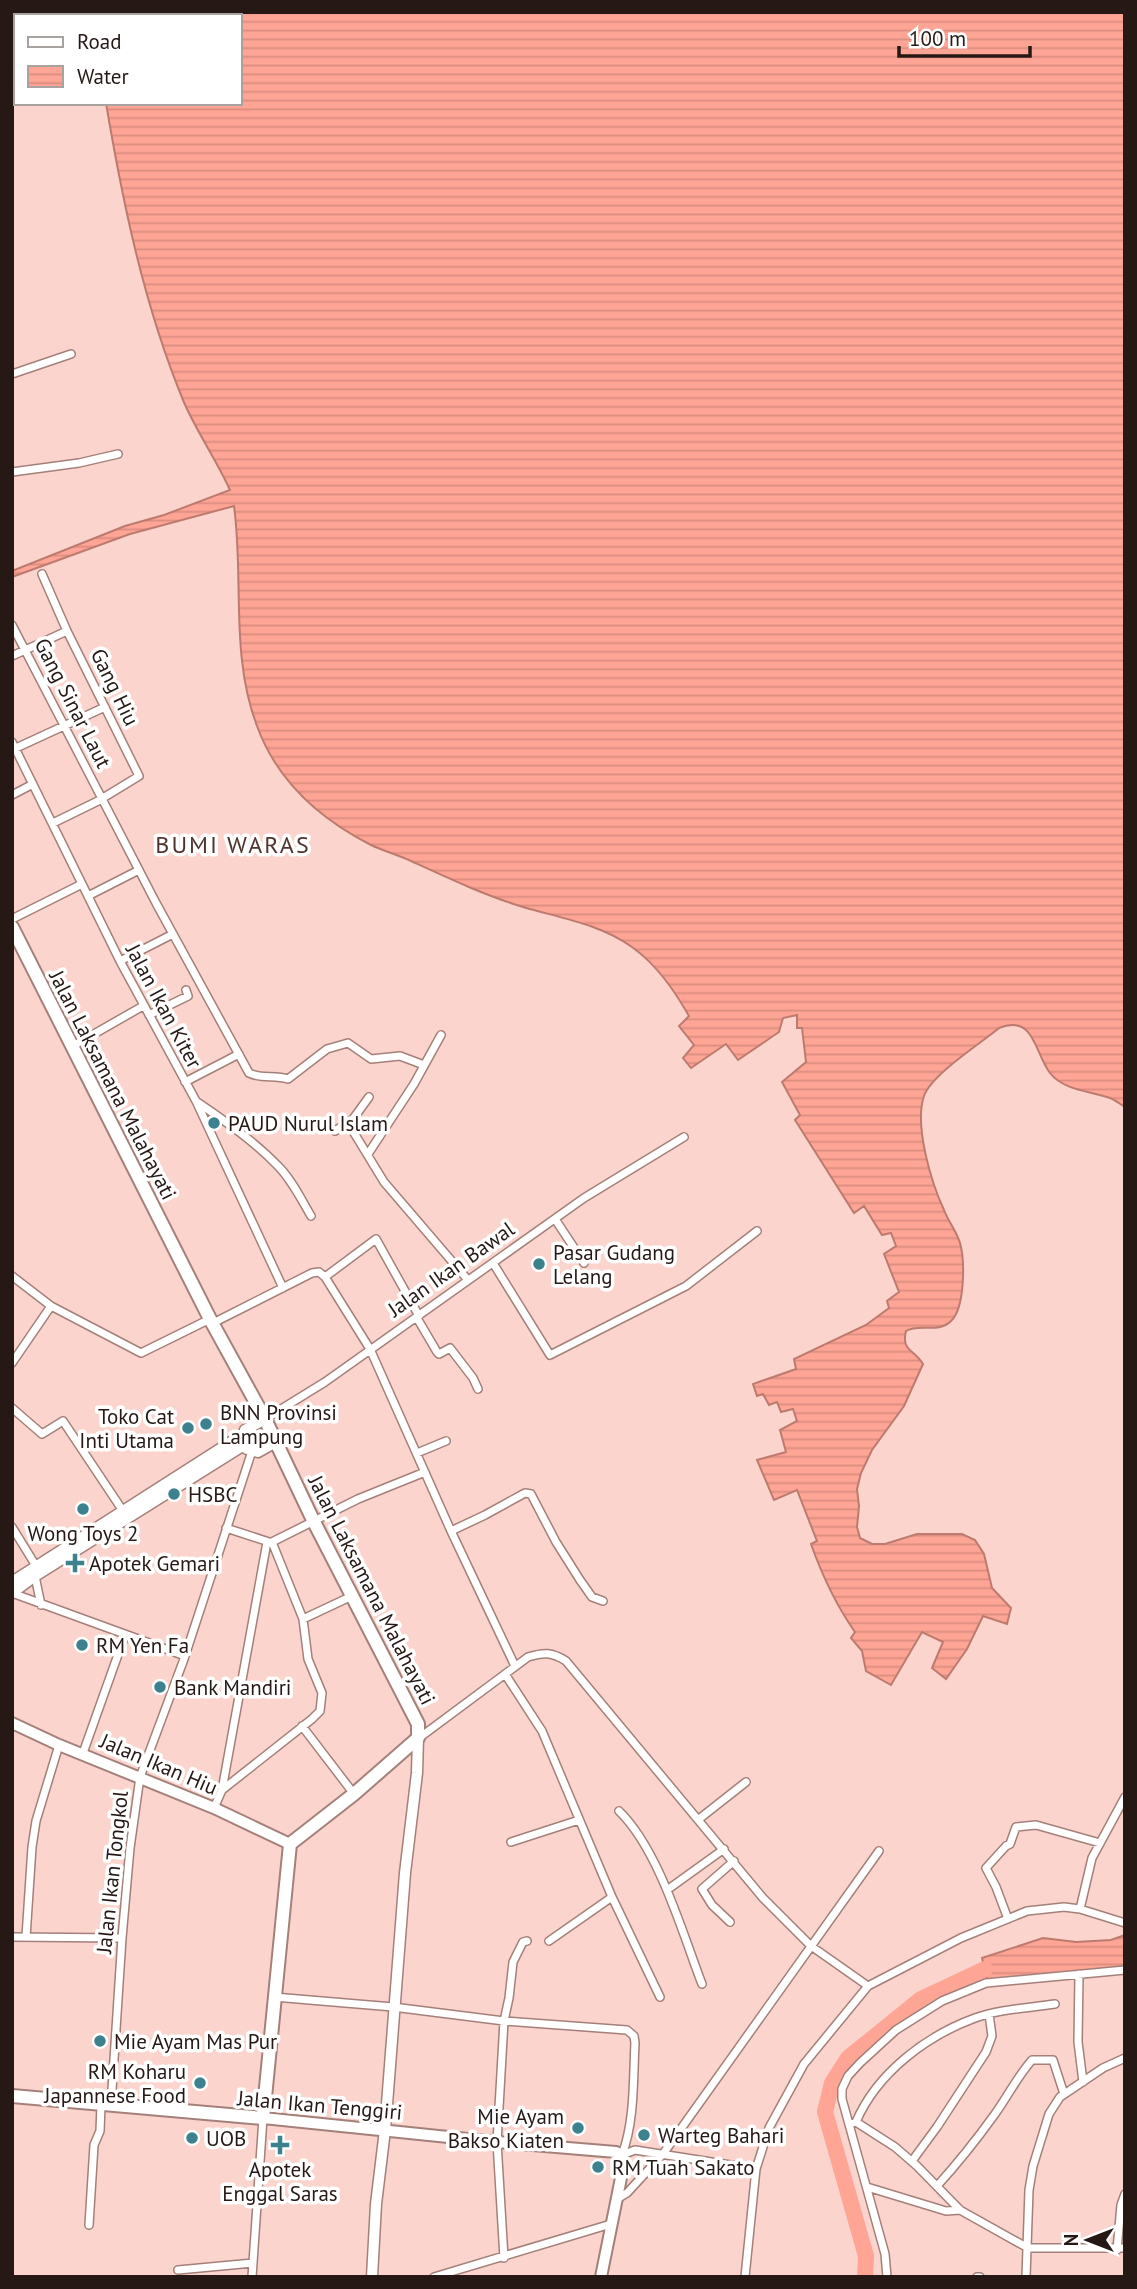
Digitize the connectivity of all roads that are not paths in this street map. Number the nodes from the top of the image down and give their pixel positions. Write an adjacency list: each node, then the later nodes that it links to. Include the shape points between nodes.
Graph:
1 (71, 354): 2 (street)
2 (12, 374)
3 (118, 454): 4 (street)
4 (12, 472)
5 (42, 574): 7 (street, Gang Hiu)
6 (12, 625): 8 (street, Gang Sinar Laut)
7 (67, 631): 8 (street); 10 (street, Gang Hiu)
8 (25, 650): 9 (street); 11 (street, Gang Sinar Laut)
9 (12, 656)
10 (105, 707): 11 (street); 15 (street, Gang Hiu, via 139,776)
11 (64, 724): 12 (street); 15 (street, Gang Sinar Laut)
12 (14, 745): 13 (street, Jalan Ikan Kiter)
13 (33, 784): 14 (street); 16 (street, Jalan Ikan Kiter)
14 (12, 795)
15 (102, 798): 16 (street); 17 (street, Gang Sinar Laut)
16 (52, 824): 18 (street, Jalan Ikan Kiter)
17 (139, 870): 19 (street); 22 (street, Gang Sinar Laut)
18 (82, 884): 19 (street, Jalan Ikan Kiter); 20 (street)
19 (88, 896): 23 (street, Jalan Ikan Kiter)
20 (12, 919)
21 (13, 932): 28 (highway, Jalan Laksamana Malahayati)
22 (173, 934): 23 (street); 29 (street, Gang Sinar Laut)
23 (120, 961): 25 (street, Jalan Ikan Kiter)
24 (186, 990): 26 (street, via 188,996)
25 (143, 1006): 26 (street, Jalan Ikan Kiter); 28 (street)
26 (149, 1016): 31 (street, Jalan Ikan Kiter)
27 (441, 1035): 30 (street)
28 (73, 1046): 49 (highway, Jalan Laksamana Malahayati)
29 (239, 1054): 30 (street, Gang Sinar Laut, via 248,1073 288,1079 327,1049 348,1043 371,1059 400,1056); 31 (street)
30 (425, 1065): 37 (street)
31 (185, 1082): 33 (street, Jalan Ikan Kiter)
32 (369, 1097): 34 (street)
33 (196, 1101): 38 (street, via 278,1166); 46 (street, Jalan Ikan Kiter)
34 (348, 1123): 35 (street); 37 (street)
35 (335, 1131)
36 (684, 1137): 39 (street, Jalan Ikan Bawal)
37 (368, 1154): 45 (street, via 400,1203)
38 (311, 1216)
39 (555, 1219): 41 (street, Jalan Ikan Bawal); 42 (street)
40 (757, 1231): 41 (street, via 686,1286 550,1355)
41 (493, 1263): 45 (street, Jalan Ikan Bawal)
42 (584, 1263)
43 (12, 1276): 47 (street)
44 (325, 1277): 46 (street, via 312,1273); 48 (street, via 376,1240); 50 (street)
45 (468, 1280): 48 (street, Jalan Ikan Bawal)
46 (283, 1289): 49 (street)
47 (51, 1306): 49 (street, via 141,1353); 51 (street)
48 (418, 1317): 50 (street, Jalan Ikan Bawal); 52 (street, via 437,1352 450,1349)
49 (212, 1321): 54 (highway, Jalan Laksamana Malahayati)
50 (370, 1349): 54 (street, Jalan Ikan Bawal); 58 (street)
51 (12, 1363)
52 (478, 1389)
53 (12, 1408): 60 (street, via 41,1434 63,1421)
54 (265, 1419): 56 (highway, Jalan Laksamana Malahayati); 57 (street, Jalan Ikan Bawal, via 250,1426)
55 (446, 1441): 58 (street)
56 (276, 1442): 57 (street, Jalan Ikan Bawal, via 258,1451); 61 (highway, Jalan Laksamana Malahayati)
57 (246, 1444): 60 (street, Jalan Ikan Bawal); 63 (street, Jalan Ikan Tongkol); 66 (street, Jalan Ikan Bawal)
58 (416, 1453): 59 (street)
59 (425, 1472): 61 (street); 64 (street)
60 (123, 1511): 66 (street, Jalan Ikan Bawal)
61 (313, 1520): 65 (street); 69 (highway, Jalan Laksamana Malahayati)
62 (12, 1527): 66 (street)
63 (226, 1528): 65 (street); 74 (street, Jalan Ikan Tongkol)
64 (451, 1531): 70 (street, via 531,1494 580,1580 592,1597); 75 (street)
65 (269, 1542): 72 (street); 84 (street)
66 (36, 1571): 67 (street, Jalan Ikan Bawal); 68 (street, Jalan Ikan Bawal); 71 (street)
67 (12, 1582)
68 (12, 1593): 71 (street)
69 (352, 1596): 72 (street); 79 (highway, Jalan Laksamana Malahayati, via 418,1724)
70 (603, 1601)
71 (41, 1605): 73 (street)
72 (303, 1619): 78 (street, via 308,1659 323,1698 320,1711)
73 (125, 1635): 74 (street); 81 (street)
74 (185, 1656): 82 (street, Jalan Ikan Tongkol)
75 (515, 1666): 76 (street); 89 (street, via 549,1652 566,1661)
76 (505, 1674): 79 (street); 90 (street, via 542,1731)
77 (12, 1723): 80 (main road, Jalan Ikan Hiu)
78 (302, 1726): 84 (street); 85 (street)
79 (418, 1738): 85 (highway, Jalan Laksamana Malahayati); 116 (street)
80 (60, 1745): 81 (main road, Jalan Ikan Hiu); 104 (street, via 32,1847)
81 (83, 1754): 82 (main road, Jalan Ikan Hiu)
82 (140, 1777): 87 (main road, Jalan Ikan Hiu); 105 (street, Jalan Ikan Tongkol)
83 (746, 1782): 89 (street)
84 (222, 1790): 87 (street)
85 (354, 1794): 93 (highway, Jalan Laksamana Malahayati)
86 (1125, 1797): 92 (street)
87 (214, 1808): 93 (main road, Jalan Ikan Hiu)
88 (620, 1811): 97 (street, via 635,1829)
89 (699, 1819): 94 (street)
90 (579, 1820): 91 (street); 98 (street)
91 (511, 1842)
92 (1100, 1843): 99 (street); 100 (street, via 1036,1825 1016,1827 1010,1844 986,1868)
93 (290, 1844): 113 (highway)
94 (724, 1849): 96 (street); 97 (street)
95 (879, 1851): 108 (street)
96 (734, 1861): 101 (street, via 702,1889); 108 (street)
97 (667, 1890): 111 (street)
98 (612, 1897): 107 (street); 114 (street)
99 (1080, 1909): 100 (street, via 1047,1908); 102 (street)
100 (1008, 1919): 112 (street)
101 (730, 1922)
102 (1125, 1923)
103 (12, 1937): 104 (street)
104 (26, 1937): 105 (street)
105 (122, 1938): 123 (street, Jalan Ikan Tongkol)
106 (527, 1941): 118 (street, via 513,1962)
107 (549, 1941)
108 (811, 1946): 112 (street); 128 (street)
109 (1125, 1970): 110 (street)
110 (1079, 1974): 120 (street); 125 (street, via 986,1983 942,2001 896,2030 848,2076 842,2099)
111 (702, 1984)
112 (868, 1986): 131 (street, via 792,2082 769,2128)
113 (274, 1997): 116 (street); 124 (highway)
114 (660, 1997)
115 (1055, 2004): 117 (street)
116 (393, 2007): 118 (street); 126 (street)
117 (989, 2014): 125 (street, via 908,2055); 130 (street, via 992,2036 986,2052)
118 (503, 2021): 127 (street); 129 (street, via 631,2032 635,2043 633,2095)
119 (1125, 2058): 120 (street)
120 (1083, 2082): 121 (street)
121 (1064, 2094): 132 (street, via 1053,2060 1032,2060); 139 (street, via 1049,2114 1033,2166)
122 (12, 2096): 123 (highway, Jalan Ikan Tenggiri)
123 (106, 2106): 124 (highway, Jalan Ikan Tenggiri); 138 (street, Jalan Ikan Tongkol, via 94,2145)
124 (263, 2118): 126 (main road, Jalan Ikan Tenggiri); 142 (street)
125 (853, 2123): 130 (street); 133 (street)
126 (384, 2130): 127 (main road, Jalan Ikan Tenggiri); 145 (street)
127 (497, 2142): 129 (main road, Jalan Ikan Tenggiri, via 609,2150); 141 (street)
128 (663, 2154): 129 (street, via 635,2150); 131 (street); 135 (street)
129 (622, 2155): 135 (main road)
130 (912, 2161): 132 (street)
131 (756, 2169): 148 (street)
132 (937, 2186): 136 (street)
133 (867, 2187): 136 (street, via 946,2211); 149 (street)
134 (1125, 2194): 140 (street)
135 (617, 2199): 137 (main road)
136 (960, 2210): 139 (street)
137 (611, 2224): 141 (street); 147 (main road)
138 (89, 2225)
139 (1028, 2248): 140 (street); 150 (street)
140 (1121, 2249)
141 (504, 2258): 146 (street)
142 (253, 2263): 143 (street); 144 (street)
143 (178, 2270)
144 (252, 2277)
145 (372, 2277)
146 (434, 2277)
147 (601, 2277)
148 (745, 2277)
149 (887, 2277)
150 (1026, 2277)

